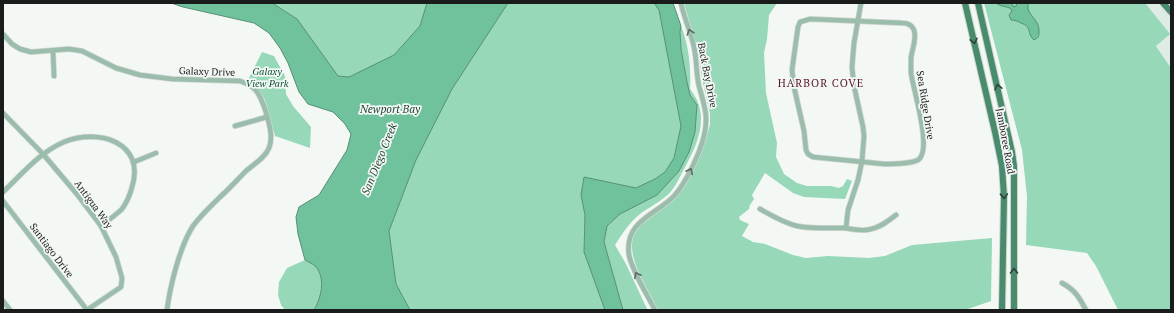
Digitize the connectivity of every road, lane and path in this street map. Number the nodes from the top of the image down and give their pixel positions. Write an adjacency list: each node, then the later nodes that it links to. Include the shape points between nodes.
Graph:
1 (681, 3): 29 (street, Back Bay Drive, one-way to 1, via 632,264 629,254 630,239 640,222 679,190 699,153 706,127 707,113 699,86 694,46)
2 (861, 3): 7 (street)
3 (965, 3): 30 (main road, Jamboree Road, one-way to 30, via 1002,166)
4 (978, 3): 31 (main road, Jamboree Road, one-way to 4, via 1014,166)
5 (1163, 3): 6 (main road)
6 (1171, 12)
7 (858, 21): 16 (street, via 852,67 864,136); 16 (street, via 800,22 792,70 808,154); 16 (street, Sea Ridge Drive, via 908,24 915,31 911,74 923,139 922,156 913,162 892,164)
8 (3, 34): 9 (street, Galaxy Drive, via 20,49 31,52)
9 (53, 51): 10 (street); 12 (street, Galaxy Drive, via 82,51 116,68 140,75 172,79 240,81 255,88)
10 (54, 76)
11 (3, 112): 15 (street, Antigua Way)
12 (267, 117): 13 (street); 28 (street, Galaxy Drive, via 271,138 269,148 194,226 186,239 174,276)
13 (235, 126)
14 (156, 153): 17 (street)
15 (44, 154): 17 (street, via 64,143 92,137 120,144 128,151); 18 (street); 22 (street, Antigua Way)
16 (862, 161): 23 (street, via 848,210)
17 (134, 162): 22 (street, via 135,180 130,196 122,209)
18 (3, 192)
19 (3, 201): 27 (street, Santiago Drive)
20 (760, 209): 23 (street, via 797,226)
21 (896, 215): 23 (street, via 880,227 870,230)
22 (101, 226): 27 (street, Antigua Way, via 116,257 122,278 121,287)
23 (846, 228)
24 (1062, 283): 32 (street, via 1072,288)
25 (3, 300): 26 (street)
26 (10, 310)
27 (87, 310)
28 (167, 310)
29 (654, 310)
30 (1002, 310)
31 (1014, 310)
32 (1086, 310)

